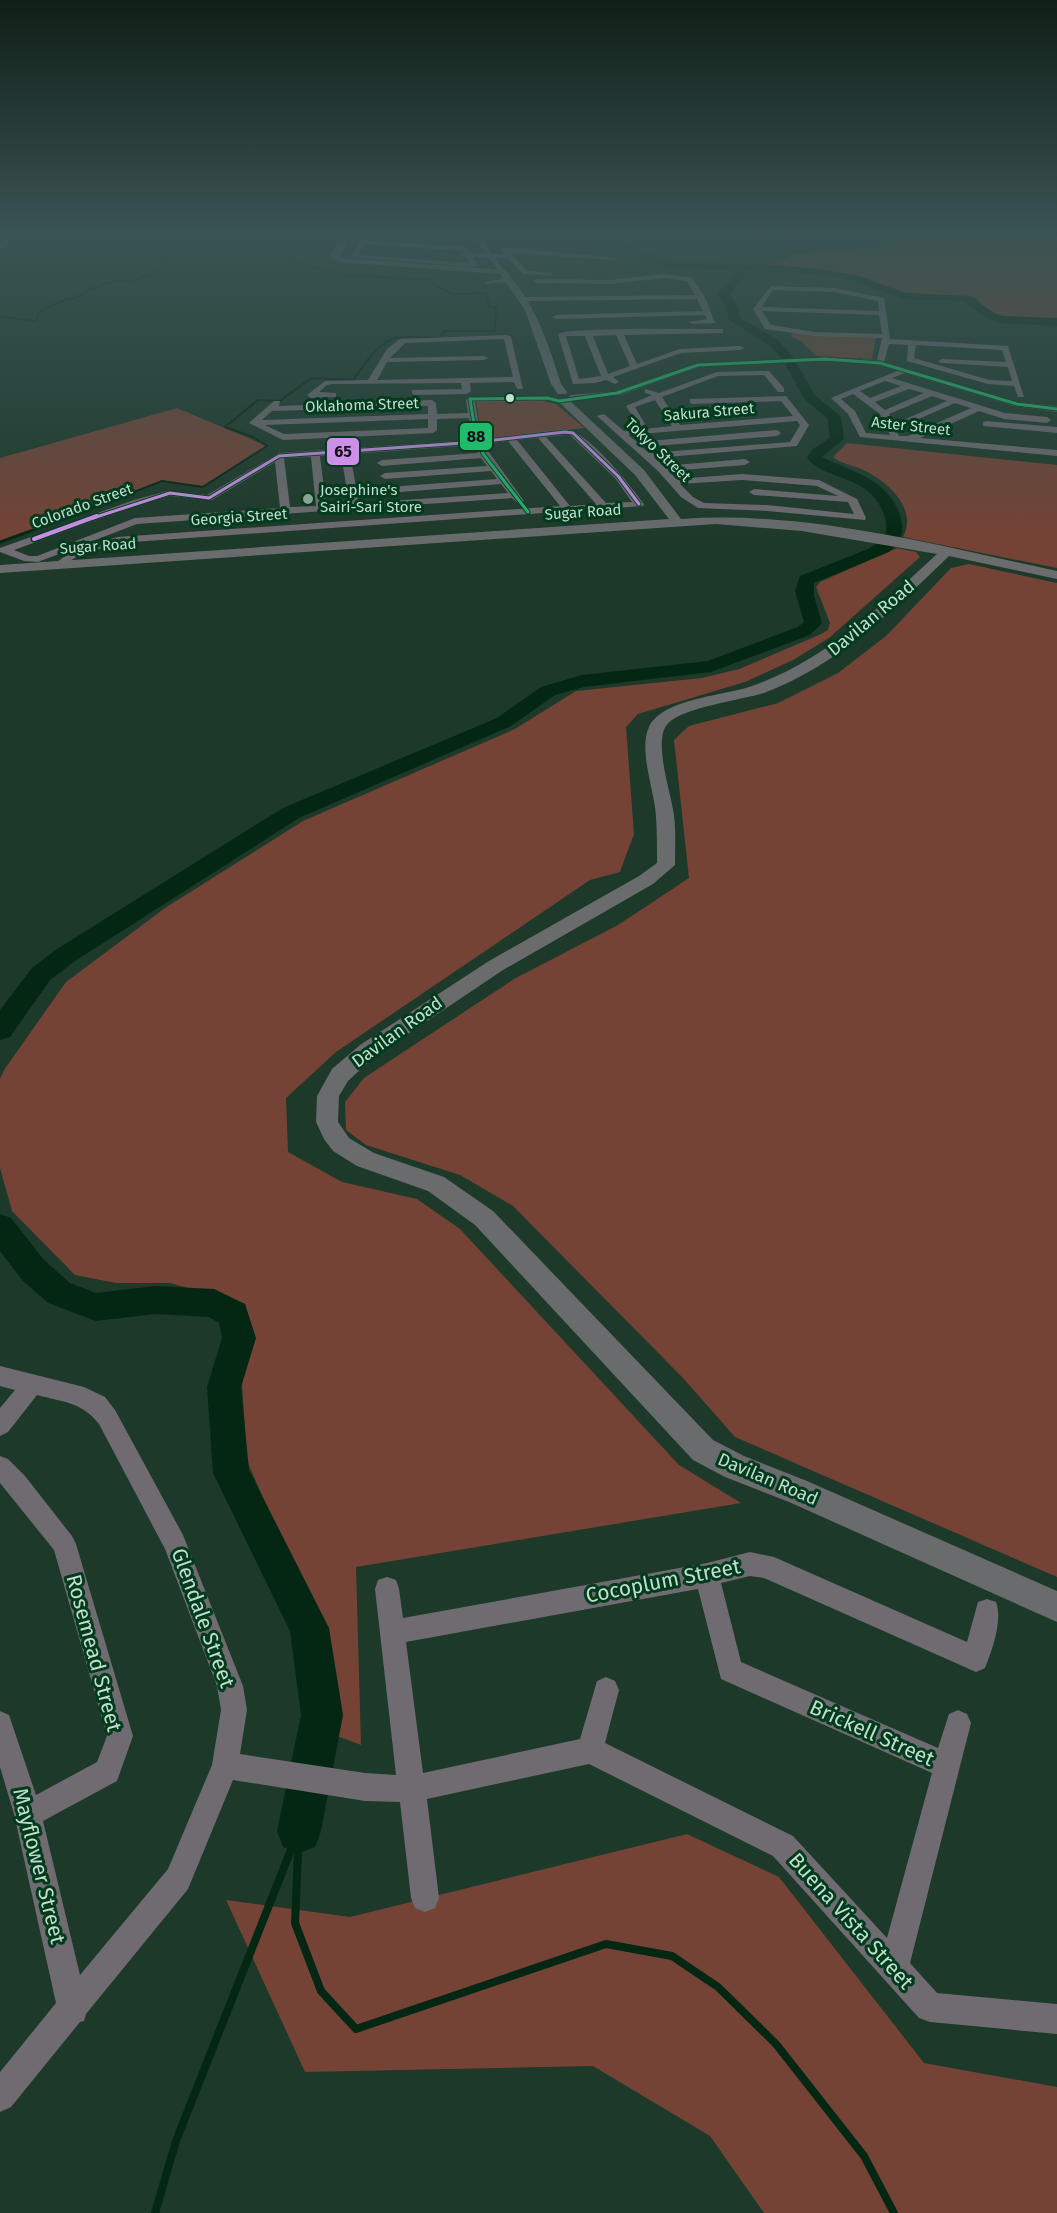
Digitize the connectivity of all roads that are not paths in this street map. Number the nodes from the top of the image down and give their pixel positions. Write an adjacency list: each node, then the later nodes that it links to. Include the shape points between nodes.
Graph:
1 (502, 338): 14 (street)
2 (507, 338): 38 (street, via 519,383)
3 (541, 338): 50 (main road)
4 (563, 338): 33 (street, via 576,382)
5 (590, 338): 33 (street)
6 (621, 338): 25 (street)
7 (640, 338): 13 (street)
8 (652, 338): 13 (street)
9 (674, 338): 18 (street)
10 (704, 338): 15 (street)
11 (883, 338): 24 (street)
12 (898, 338): 19 (street)
13 (647, 340): 23 (street)
14 (482, 343): 17 (street); 17 (street, via 403,341); 21 (street)
15 (710, 348): 16 (street); 18 (street)
16 (740, 348)
17 (392, 350): 22 (street)
18 (681, 351): 23 (street)
19 (911, 351): 20 (street); 20 (street); 29 (street)
20 (1008, 356): 31 (street)
21 (484, 358): 22 (street); 38 (street)
22 (384, 360): 28 (street)
23 (658, 360): 25 (street)
24 (880, 363): 27 (street); 41 (street, via 809,359 698,365)
25 (633, 367): 33 (street)
26 (390, 370): 28 (street)
27 (905, 370): 34 (street, Aster Street); 44 (street)
28 (378, 371): 37 (street)
29 (951, 371): 31 (street); 45 (street)
30 (738, 373): 32 (street); 36 (street); 42 (street, via 766,373)
31 (1014, 374): 45 (street)
32 (713, 376): 39 (street); 47 (street)
33 (607, 377): 41 (street)
34 (884, 378): 40 (street, Aster Street); 43 (street, Aster Street)
35 (465, 380): 37 (street); 38 (street); 46 (street, via 467,391)
36 (745, 382)
37 (371, 383): 49 (street, via 325,383 310,395)
38 (488, 384): 52 (street, via 482,393); 53 (street)
39 (718, 384)
40 (908, 386): 48 (street, Aster Street); 55 (street, Aster Street)
41 (635, 387): 50 (street, via 612,394); 51 (street)
42 (782, 390)
43 (854, 390): 55 (street); 80 (street, Aster Street, via 835,398 852,413 860,432)
44 (971, 390): 45 (street); 58 (street, via 1017,404)
45 (1020, 391)
46 (400, 393)
47 (691, 393): 51 (street); 57 (street); 60 (street)
48 (932, 393): 54 (street, Aster Street); 61 (street)
49 (344, 394)
50 (559, 395): 53 (street); 125 (main road, via 640,473)
51 (657, 396): 66 (street, via 630,406 640,421); 71 (street)
52 (484, 398): 53 (street); 62 (street, via 470,399)
53 (496, 398)
54 (955, 400): 56 (street, Aster Street); 72 (street)
55 (870, 401): 61 (street)
56 (979, 408): 64 (street, Aster Street); 81 (street)
57 (699, 409)
58 (1057, 409)
59 (761, 410): 60 (street, Sakura Street); 60 (street); 65 (street, Sakura Street); 65 (street, via 783,398)
60 (732, 411): 71 (street, Sakura Street)
61 (884, 413): 72 (street)
62 (472, 415): 63 (street, Oklahoma Street); 82 (street)
63 (433, 416): 69 (street, Oklahoma Street); 69 (street, via 433,430 283,437); 69 (street, via 432,403 273,406)
64 (1004, 416): 68 (street, Aster Street); 70 (street)
65 (800, 418): 75 (street, via 804,425)
66 (627, 419)
67 (616, 420): 76 (street, Tokyo Street, via 603,418)
68 (1057, 421)
69 (253, 423)
70 (986, 424): 73 (street); 74 (street)
71 (678, 428): 76 (street, Sakura Street)
72 (892, 428): 80 (street)
73 (976, 429)
74 (1057, 430)
75 (800, 432): 84 (street); 86 (street, via 794,444)
76 (620, 433): 84 (street, Tokyo Street)
77 (965, 434): 83 (street)
78 (540, 435): 79 (street); 117 (street); 117 (street, Georgia Street, via 573,433 618,476 639,504)
79 (510, 438): 82 (street); 120 (street)
80 (896, 439): 81 (street, Aster Street)
81 (908, 440): 83 (street, Aster Street)
82 (477, 442): 85 (street); 90 (street)
83 (945, 443): 89 (street, Aster Street)
84 (634, 445): 92 (street, Tokyo Street)
85 (378, 449): 87 (street); 94 (street)
86 (736, 450): 92 (street); 93 (street)
87 (345, 451): 88 (street); 114 (street)
88 (315, 453): 91 (street); 116 (street)
89 (1057, 453)
90 (484, 455): 94 (street); 95 (street)
91 (279, 456): 107 (street); 119 (street)
92 (648, 456): 96 (street, Tokyo Street)
93 (745, 462): 96 (street); 99 (street)
94 (382, 463): 97 (street)
95 (494, 468): 97 (street); 101 (street)
96 (662, 469): 102 (street, Tokyo Street)
97 (385, 477): 104 (street)
98 (742, 477): 99 (street); 100 (street); 105 (street)
99 (757, 477): 110 (street, via 819,483)
100 (707, 480): 102 (street); 103 (street)
101 (504, 481): 104 (street); 106 (street)
102 (675, 482): 115 (street, Tokyo Street, via 685,497 702,506)
103 (714, 489)
104 (388, 490): 112 (street)
105 (754, 492): 110 (street); 118 (street)
106 (514, 495): 112 (street); 121 (street)
107 (246, 496): 109 (street); 119 (street); 122 (street)
108 (722, 497): 115 (street)
109 (209, 498): 113 (street); 122 (street)
110 (854, 501): 118 (street, Tokyo Street, via 861,518)
111 (137, 502): 113 (street, Colorado Street); 123 (street); 123 (street, Colorado Street, via 4,550 33,559)
112 (391, 502): 114 (street); 124 (street)
113 (169, 505): 122 (street); 123 (street)
114 (354, 505): 116 (street)
115 (730, 506): 118 (street, Tokyo Street)
116 (321, 507): 119 (street)
117 (604, 507): 120 (street, Georgia Street)
118 (767, 508)
119 (285, 509)
120 (567, 509): 121 (street, Georgia Street)
121 (528, 512): 124 (street, Georgia Street)
122 (208, 514): 126 (street)
123 (135, 521)
124 (394, 521): 126 (street, Georgia Street)
125 (677, 522): 128 (main road, Sugar Road, via 782,524); 129 (main road, Sugar Road)
126 (207, 535): 127 (street, Georgia Street, via 129,540)
127 (101, 548): 129 (street, Georgia Street); 130 (street, Georgia Street, via 64,559)
128 (946, 552): 132 (main road, Sugar Road); 139 (main road, Davilan Road, via 870,623 821,659 766,686 684,709 663,719 654,733 653,744 665,816 666,865 492,966 376,1044 346,1069 325,1101 331,1131 342,1145 356,1155 435,1183 484,1218 703,1450)
129 (85, 564): 130 (main road, Sugar Road)
130 (57, 566): 131 (main road, Sugar Road)
131 (0, 569)
132 (1057, 575)
133 (0, 1376): 134 (street, Glendale Street)
134 (32, 1385): 135 (street); 146 (street, Glendale Street, via 84,1397 97,1404 175,1543 230,1686 234,1710)
135 (0, 1425)
136 (0, 1467): 149 (street, Rosemead Street, via 64,1544 120,1736 107,1771)
137 (707, 1575): 140 (street, Cocoplum Street, via 750,1564 765,1566 976,1659); 141 (street, Cocoplum Street); 147 (street, Brickell Street, via 730,1670)
138 (387, 1589): 141 (street)
139 (1057, 1607)
140 (987, 1611)
141 (392, 1632): 148 (street)
142 (606, 1690): 145 (street)
143 (958, 1723): 147 (street)
144 (0, 1724): 149 (street, Mayflower Street)
145 (590, 1750): 148 (street); 151 (street, Buena Vista Street, via 783,1846)
146 (225, 1765): 148 (street, via 364,1787); 152 (street, Glendale Street, via 178,1879)
147 (947, 1766): 151 (street, Brickell Street)
148 (412, 1789): 150 (street)
149 (28, 1814): 152 (street, Mayflower Street)
150 (425, 1898)
151 (894, 1967): 153 (street, Buena Vista Street, via 930,2007)
152 (73, 2010): 154 (street, Glendale Street)
153 (1057, 2019)
154 (0, 2096)

